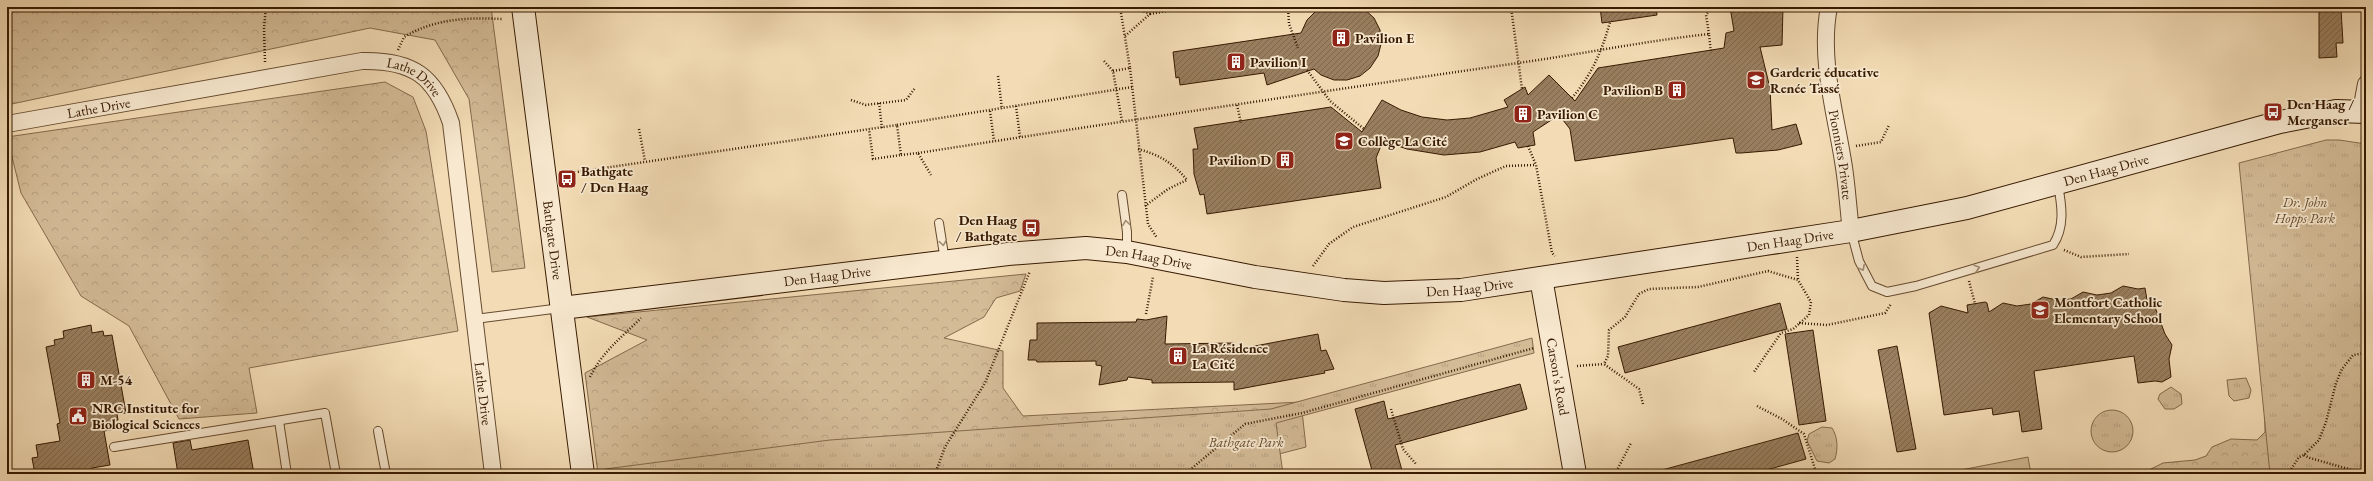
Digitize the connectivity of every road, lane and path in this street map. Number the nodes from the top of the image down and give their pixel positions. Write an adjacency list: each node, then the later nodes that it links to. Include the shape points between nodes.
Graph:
1 (266, 7): 25 (path)
2 (524, 7): 58 (street, Bathgate Drive)
3 (1120, 7): 15 (path)
4 (1132, 7): 11 (path)
5 (1190, 7): 11 (path)
6 (1288, 7): 16 (path, via 1289,24)
7 (1510, 7): 20 (path)
8 (1712, 7): 14 (path, via 1706,15)
9 (1874, 7): 10 (path)
10 (1836, 9): 64 (street, Pionniers Private, via 1826,23 1826,53 1845,170)
11 (1150, 14): 15 (path)
12 (502, 19): 19 (path, via 450,20 414,30 404,36)
13 (1610, 22): 31 (path, bridge, via 1594,67)
14 (1709, 34): 17 (path); 20 (path)
15 (1125, 36): 21 (path)
16 (1298, 48)
17 (1711, 53)
18 (1104, 61): 22 (path)
19 (393, 63): 25 (street, Lathe Drive, via 362,61); 85 (street, Lathe Drive, via 420,72 434,86 451,123)
20 (1519, 63): 30 (path); 34 (path)
21 (1130, 68): 22 (path); 27 (path)
22 (1113, 70): 29 (path)
23 (1307, 70): 47 (path, bridge, via 1330,101)
24 (998, 76): 36 (path)
25 (266, 78): 42 (street, Lathe Drive)
26 (2366, 84): 38 (street)
27 (1132, 87): 29 (path); 39 (path)
28 (915, 88): 33 (path, via 906,100)
29 (1117, 89): 35 (path); 40 (path)
30 (1522, 89)
31 (1572, 98)
32 (851, 100): 33 (path, via 866,105)
33 (879, 103): 45 (path)
34 (1237, 105): 39 (path); 41 (path)
35 (1016, 106): 36 (path); 49 (path)
36 (1002, 109): 37 (path)
37 (990, 111): 43 (path); 50 (path)
38 (2364, 111): 60 (street, Den Haag Drive, via 2336,111 2280,122)
39 (1134, 120): 40 (path); 53 (path)
40 (1122, 121): 49 (path)
41 (1241, 123)
42 (7, 124)
43 (897, 125): 45 (path); 55 (path)
44 (1889, 125): 52 (path, via 1881,142)
45 (882, 128): 46 (path)
46 (869, 129): 55 (path, via 873,159); 56 (path)
47 (1364, 129)
48 (639, 130): 56 (path)
49 (1020, 137): 50 (path)
50 (994, 141): 54 (path)
51 (1528, 146): 57 (path)
52 (1852, 146)
53 (1138, 149): 62 (path); 62 (path, via 1164,157 1187,180 1168,189)
54 (918, 153): 55 (path); 59 (path)
55 (901, 155)
56 (645, 161): 58 (path)
57 (1536, 165): 73 (path, via 1552,253); 79 (path, via 1506,166 1446,197 1353,227 1329,244 1312,267)
58 (545, 174): 83 (street, Bathgate Drive)
59 (931, 175)
60 (2058, 184): 64 (street, Den Haag Drive, via 1948,213); 68 (lane, via 2062,214 2059,235)
61 (1122, 195): 70 (lane, one-way to 61)
62 (1145, 206): 67 (path, via 1148,224)
63 (939, 223): 74 (lane, one-way to 74)
64 (1851, 231): 75 (lane, one-way to 75, via 1859,261 1872,286 1887,292); 77 (street, Den Haag Drive)
65 (11, 233): 66 (path)
66 (7, 234)
67 (1159, 240)
68 (2053, 245): 72 (path, via 2082,257); 75 (lane, one-way to 68)
69 (1037, 252): 70 (street, Den Haag Drive, via 1086,248); 74 (street, Den Haag Drive); 107 (path, via 985,383 945,447)
70 (1127, 252): 79 (street, Den Haag Drive)
71 (1796, 254): 78 (path)
72 (2129, 254)
73 (1557, 257)
74 (946, 262): 80 (street, Den Haag Drive)
75 (1966, 271): 82 (path)
76 (1154, 275): 84 (path)
77 (1541, 278): 79 (street, Den Haag Drive, via 1462,290 1421,292 1360,291); 109 (street, Carson's Road)
78 (1798, 280): 86 (path, via 1811,302 1809,315); 89 (path, via 1768,271 1698,287 1649,289 1639,294 1625,317 1609,330 1608,356)
79 (1305, 285)
80 (654, 298): 83 (street, Den Haag Drive); 92 (path, via 645,315 613,344 597,363)
81 (1891, 304): 86 (path, via 1885,313 1878,315 1827,325)
82 (1975, 304)
83 (562, 308): 85 (lane); 106 (street, Bathgate Drive)
84 (1146, 314)
85 (475, 319): 105 (street, Lathe Drive)
86 (1799, 323): 91 (path, via 1792,329 1781,332)
87 (1538, 347): 108 (path, via 1302,413 1245,424)
88 (2366, 353): 100 (path, via 2353,355 2342,369 2319,440)
89 (1604, 364): 90 (path); 93 (path, via 1639,389)
90 (1577, 366)
91 (1754, 372)
92 (589, 379)
93 (1643, 404)
94 (1757, 406): 111 (path, via 1804,434 1815,469)
95 (1391, 409): 101 (path, via 1403,449)
96 (279, 421): 99 (lane); 102 (lane); 103 (lane, via 325,414)
97 (378, 431): 104 (lane)
98 (1631, 443): 110 (path)
99 (114, 447)
100 (2304, 455): 112 (path, via 2299,457); 113 (path)
101 (1416, 464)
102 (287, 474)
103 (336, 474)
104 (386, 474)
105 (493, 474)
106 (583, 474)
107 (935, 474)
108 (1185, 474)
109 (1575, 474)
110 (1615, 474)
111 (1808, 474)
112 (2288, 474)
113 (2366, 474)

